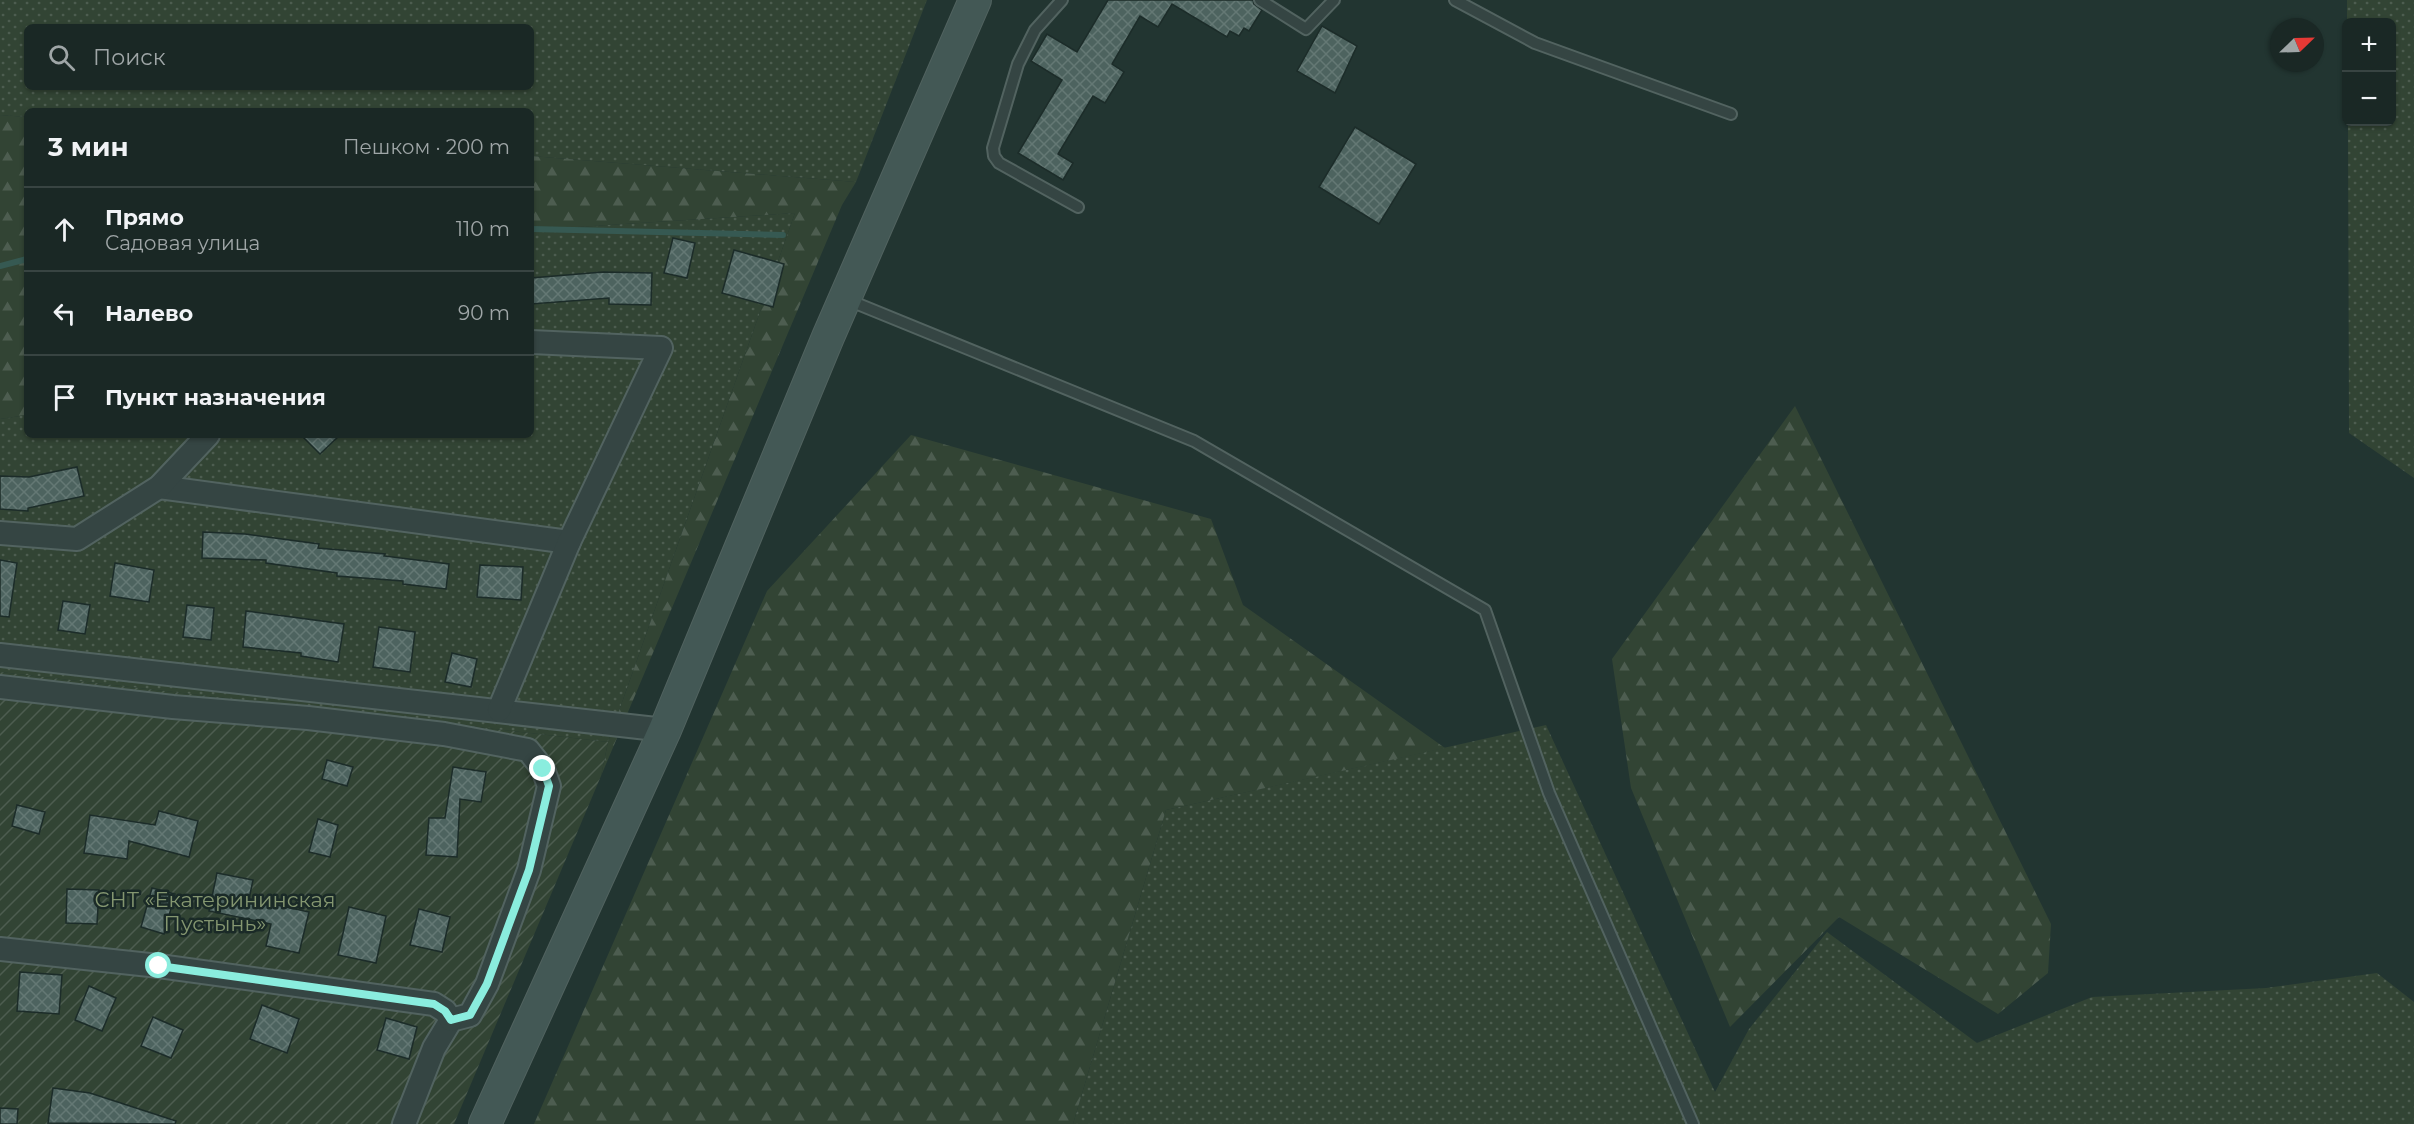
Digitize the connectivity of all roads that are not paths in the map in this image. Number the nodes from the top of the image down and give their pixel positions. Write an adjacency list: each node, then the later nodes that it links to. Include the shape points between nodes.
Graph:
1 (975, 0): 8 (main road)
2 (1062, 0): 7 (lane, via 1035,30 1018,64 993,148 999,163)
3 (1260, 0): 4 (lane, via 1306,29)
4 (1334, 0)
5 (1455, 0): 6 (lane, via 1535,43)
6 (1731, 114)
7 (1078, 207)
8 (845, 299): 17 (main road); 22 (lane, via 1194,441 1485,610 1549,793)
9 (534, 342): 13 (street, via 661,348)
10 (205, 438): 11 (street)
11 (159, 487): 12 (street, via 76,539); 13 (street)
12 (0, 533)
13 (569, 542): 16 (street)
14 (0, 655): 16 (street)
15 (0, 687): 19 (street, via 432,732 528,750 543,769 549,786 529,870 487,984 470,1015)
16 (499, 710): 17 (street)
17 (665, 730): 21 (main road)
18 (0, 949): 19 (street, via 159,966 434,1004)
19 (451, 1020): 20 (street, via 434,1048)
20 (404, 1124)
21 (485, 1124)
22 (1693, 1124)

